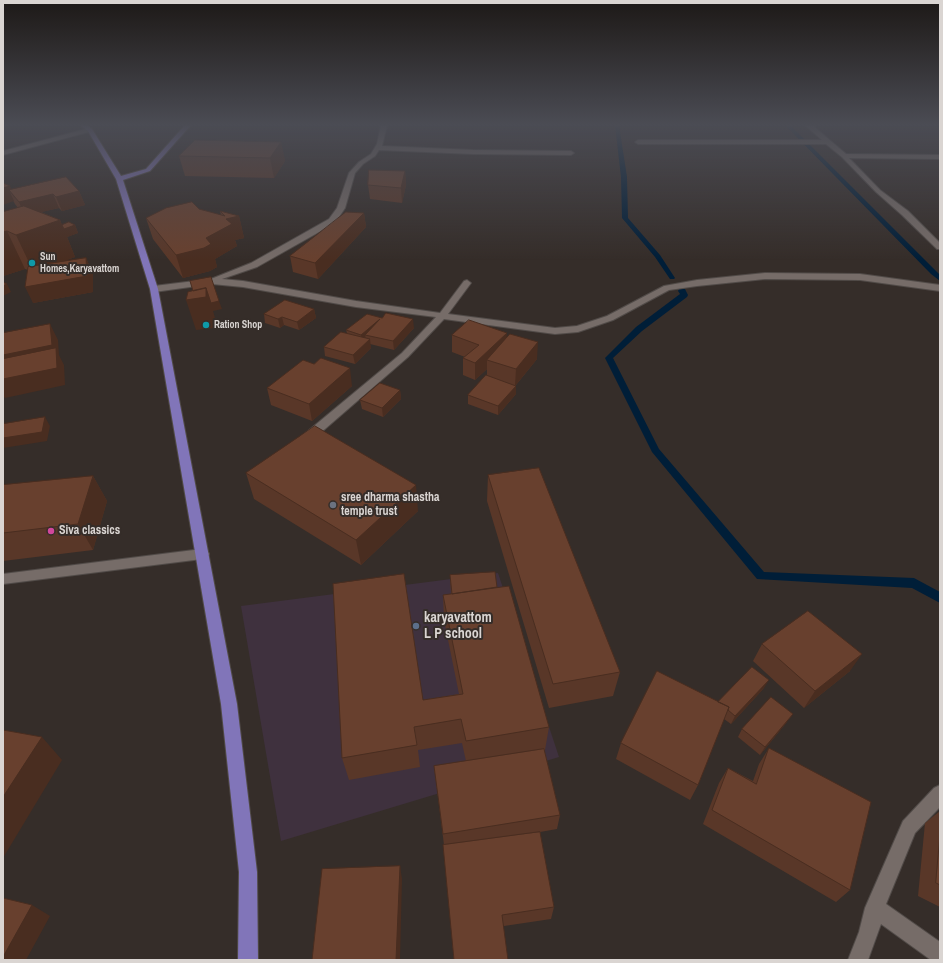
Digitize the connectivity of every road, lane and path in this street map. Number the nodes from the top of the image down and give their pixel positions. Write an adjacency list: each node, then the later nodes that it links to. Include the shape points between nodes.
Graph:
1 (112, 170): 5 (main road)
2 (148, 170): 5 (main road)
3 (355, 170): 7 (street, via 341,208 332,221 254,265)
4 (858, 170): 6 (street)
5 (118, 179): 10 (main road)
6 (940, 246)
7 (212, 281): 10 (street); 11 (street)
8 (467, 283): 11 (street)
9 (940, 288): 11 (street, via 860,278 765,276 667,288 610,318 578,329 555,331)
10 (154, 289): 13 (main road)
11 (442, 316): 12 (street, via 405,355)
12 (297, 446)
13 (202, 554): 14 (street); 18 (main road, via 229,704 248,872)
14 (3, 579)
15 (940, 794): 16 (street, via 909,827)
16 (875, 908): 17 (street); 19 (street)
17 (940, 954)
18 (248, 960)
19 (858, 960)

